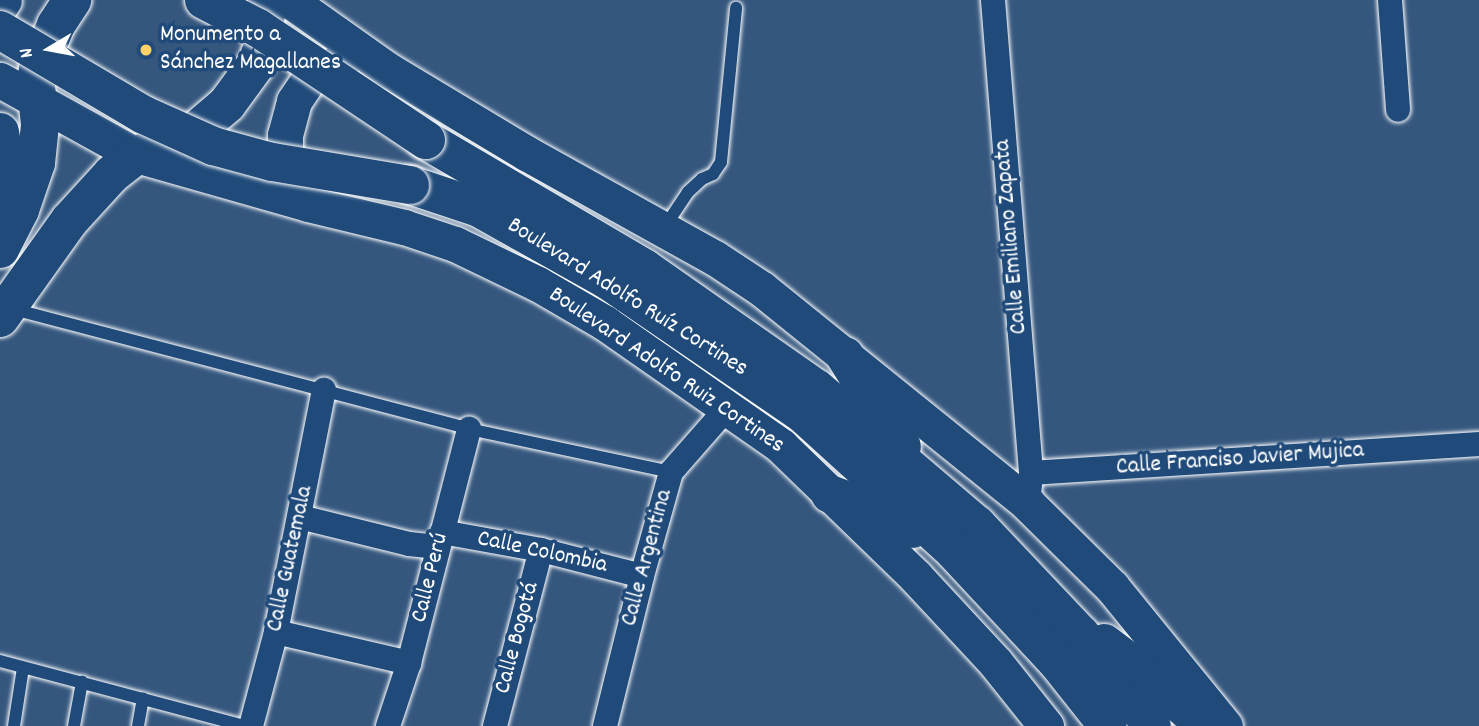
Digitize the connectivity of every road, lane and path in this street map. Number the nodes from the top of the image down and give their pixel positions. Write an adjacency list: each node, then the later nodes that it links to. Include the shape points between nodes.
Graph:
1 (4, 0): 7 (main road)
2 (72, 0): 13 (main road, via 40,61)
3 (204, 0): 28 (main road, Boulevard Adolfo Ruíz Cortines, bridge, via 258,28 426,140 694,302 817,389)
4 (289, 0): 9 (main road); 11 (main road)
5 (993, 0): 29 (street, Calle Emiliano Zapata)
6 (1390, 0): 14 (street)
7 (0, 6)
8 (736, 8): 19 (lane, via 721,162 688,192)
9 (266, 18): 16 (main road, via 257,64 215,116 192,134)
10 (0, 30): 34 (main road, Boulevard Adolfo Ruíz Cortines, bridge, via 144,115 213,146 272,162 410,185 501,219 609,281 803,414)
11 (388, 70): 17 (main road, via 359,60 338,60 312,74 293,101 285,135 285,166 295,188 310,201); 19 (main road)
12 (0, 80): 13 (main road, Boulevard Adolfo Ruiz Cortines)
13 (38, 101): 16 (main road, Boulevard Adolfo Ruiz Cortines); 20 (main road, via 36,163)
14 (1398, 110)
15 (0, 132): 18 (main road, via 7,176)
16 (136, 155): 17 (main road, Boulevard Adolfo Ruiz Cortines); 21 (main road, via 70,220)
17 (353, 214): 24 (main road, Boulevard Adolfo Ruiz Cortines, via 455,244 538,284 605,323)
18 (0, 226)
19 (664, 229): 22 (main road, via 762,289)
20 (0, 249)
21 (3, 313): 23 (lane)
22 (845, 356): 28 (main road); 29 (main road)
23 (324, 390): 25 (lane); 31 (street, Calle Guatemala)
24 (727, 408): 27 (street, Calle Argentina); 30 (main road, Boulevard Adolfo Ruiz Cortines, via 780,446)
25 (469, 429): 27 (lane); 32 (street, Calle Perú)
26 (1479, 444): 29 (street, Calle Franciso Javier Mujica)
27 (671, 472): 35 (street, Calle Argentina)
28 (921, 478): 36 (main road, Boulevard Adolfo Ruíz Cortines, via 977,525)
29 (1029, 489): 57 (main road)
30 (830, 494): 34 (main road, via 884,514); 54 (main road, Boulevard Adolfo Ruiz Cortines, via 915,576)
31 (300, 517): 32 (street, Calle Colombia, via 409,544); 37 (street, Calle Guatemala)
32 (440, 539): 33 (street, Calle Colombia); 39 (street, Calle Perú)
33 (541, 550): 35 (street, Calle Colombia); 52 (street, Calle Bogotá)
34 (954, 551): 44 (main road, Boulevard Adolfo Ruíz Cortines, via 1059,663)
35 (642, 576): 53 (street, Calle Argentina)
36 (1047, 599): 55 (main road, Boulevard Adolfo Ruíz Cortines); 56 (main road)
37 (276, 632): 39 (street); 50 (street, Calle Guatemala)
38 (0, 662): 40 (lane)
39 (409, 663): 51 (street, Calle Perú)
40 (23, 668): 41 (lane); 45 (lane)
41 (82, 682): 42 (lane); 46 (lane)
42 (143, 698): 43 (lane); 47 (lane)
43 (191, 711): 48 (lane); 49 (lane)
44 (1098, 717)
45 (14, 726)
46 (74, 726)
47 (138, 726)
48 (188, 726)
49 (245, 726)
50 (251, 726)
51 (388, 726)
52 (495, 726)
53 (605, 726)
54 (1046, 726)
55 (1152, 726)
56 (1205, 726)
57 (1225, 726)

